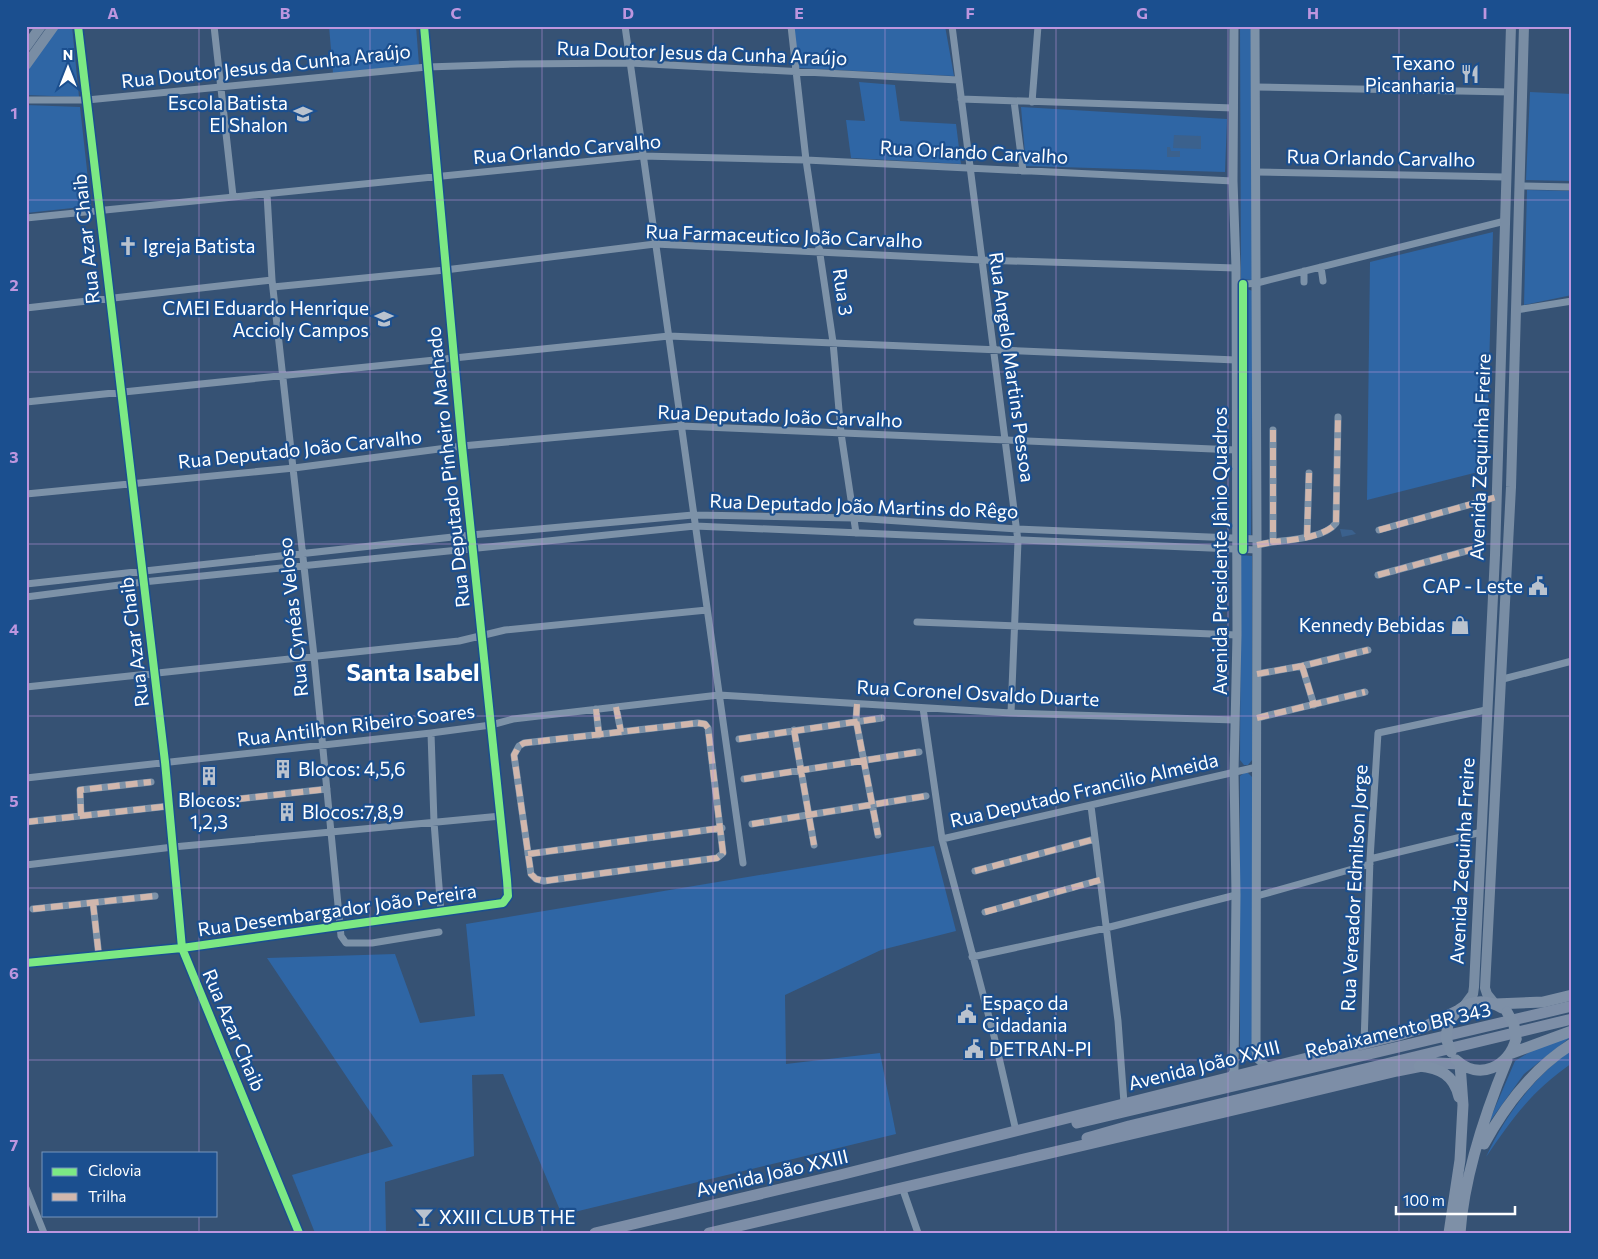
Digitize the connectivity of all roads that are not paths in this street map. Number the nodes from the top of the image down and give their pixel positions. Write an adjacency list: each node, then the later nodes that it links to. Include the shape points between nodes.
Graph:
1 (41, 26): 14 (main road)
2 (54, 26): 16 (main road)
3 (78, 26): 25 (street, Rua Azar Chaib)
4 (214, 26): 20 (street)
5 (424, 26): 17 (street, Rua Deputado Pinheiro Machado)
6 (625, 26): 15 (street)
7 (791, 26): 18 (street, Rua 3)
8 (952, 26): 19 (street, Rua Angelo Martins Pessoa)
9 (1038, 26): 27 (street)
10 (1234, 26): 28 (street, Avenida Presidente Jânio Quadros)
11 (1255, 26): 21 (street, Avenida Presidente Jânio Quadros)
12 (1511, 26): 22 (main road, Avenida Zequinha Freire)
13 (1524, 26): 37 (main road, Avenida Zequinha Freire)
14 (26, 47)
15 (630, 63): 17 (street, Rua Doutor Jesus da Cunha Araújo); 18 (street, Rua Doutor Jesus da Cunha Araújo); 29 (street)
16 (26, 65)
17 (427, 66): 20 (street, Rua Doutor Jesus da Cunha Araújo); 34 (street, Rua Deputado Pinheiro Machado)
18 (797, 71): 19 (street, Rua Doutor Jesus da Cunha Araújo); 30 (street, Rua 3)
19 (958, 80): 23 (street, Rua Angelo Martins Pessoa)
20 (220, 86): 25 (street, Rua Doutor Jesus da Cunha Araújo); 40 (street)
21 (1255, 87): 22 (street); 33 (street, Avenida Presidente Jânio Quadros)
22 (1509, 92): 35 (main road, Avenida Zequinha Freire)
23 (961, 99): 26 (street); 31 (street, Rua Angelo Martins Pessoa)
24 (26, 100): 25 (street, Rua Doutor Jesus da Cunha Araújo)
25 (87, 100): 41 (street, Rua Azar Chaib)
26 (1014, 101): 27 (street); 32 (street)
27 (1032, 102): 28 (street)
28 (1234, 108): 36 (street, Avenida Presidente Jânio Quadros)
29 (642, 156): 30 (street, Rua Orlando Carvalho); 34 (street, Rua Orlando Carvalho); 44 (street)
30 (806, 160): 31 (street, Rua Orlando Carvalho); 45 (street, Rua 3)
31 (969, 168): 32 (street, Rua Orlando Carvalho); 46 (street, Rua Angelo Martins Pessoa)
32 (1023, 171): 36 (street, Rua Orlando Carvalho)
33 (1256, 172): 35 (street, Rua Orlando Carvalho); 54 (street, Avenida Presidente Jânio Quadros)
34 (436, 177): 39 (street, Rua Orlando Carvalho); 49 (street, Rua Deputado Pinheiro Machado)
35 (1505, 178): 37 (main road, via 1510,184); 43 (main road, Avenida Zequinha Freire)
36 (1233, 181): 48 (street, Avenida Presidente Jânio Quadros)
37 (1520, 186): 38 (street); 59 (main road, Avenida Zequinha Freire)
38 (1572, 187)
39 (267, 194): 40 (street, Rua Orlando Carvalho); 53 (street, Rua Cynéas Veloso)
40 (233, 196): 41 (street, Rua Orlando Carvalho)
41 (99, 210): 42 (street, Rua Orlando Carvalho); 56 (street, Rua Azar Chaib)
42 (26, 218)
43 (1505, 221): 47 (street); 76 (main road, Avenida Zequinha Freire)
44 (655, 244): 45 (street, Rua Farmaceutico João Carvalho); 49 (street, Rua Farmaceutico João Carvalho); 60 (street)
45 (820, 251): 46 (street, Rua Farmaceutico João Carvalho); 61 (street, Rua 3)
46 (982, 260): 48 (street, Rua Farmaceutico João Carvalho); 62 (street, Rua Angelo Martins Pessoa)
47 (1321, 267): 50 (street); 51 (street)
48 (1236, 268): 55 (street, Avenida Presidente Jânio Quadros)
49 (445, 270): 53 (street, Rua Farmaceutico João Carvalho); 63 (street, Rua Deputado Pinheiro Machado)
50 (1304, 271): 52 (street); 54 (street)
51 (1322, 281)
52 (1304, 282)
53 (272, 283): 56 (street, Rua Farmaceutico João Carvalho); 65 (street, Rua Cynéas Veloso)
54 (1257, 283): 55 (street); 95 (street, Avenida Presidente Jânio Quadros)
55 (1236, 285): 64 (street, Avenida Presidente Jânio Quadros)
56 (109, 299): 58 (street, Rua Farmaceutico João Carvalho); 66 (street, Rua Azar Chaib)
57 (1572, 301): 59 (street)
58 (26, 308)
59 (1516, 310): 77 (main road, Avenida Zequinha Freire)
60 (668, 336): 61 (street); 63 (street); 69 (street)
61 (833, 342): 62 (street); 71 (street, Rua 3)
62 (994, 349): 64 (street); 72 (street, Rua Angelo Martins Pessoa)
63 (453, 357): 65 (street); 73 (street, Rua Deputado Pinheiro Machado)
64 (1236, 360): 74 (street, Avenida Presidente Jânio Quadros)
65 (284, 374): 66 (street); 75 (street, Rua Cynéas Veloso)
66 (121, 393): 67 (street); 79 (street, Rua Azar Chaib)
67 (26, 402)
68 (1338, 417): 91 (street, via 1337,520 1330,529)
69 (681, 426): 71 (street, Rua Deputado João Carvalho); 73 (street, Rua Deputado João Carvalho); 84 (street)
70 (1274, 430): 94 (street)
71 (841, 433): 72 (street, Rua Deputado João Carvalho); 85 (street, Rua 3)
72 (1006, 441): 74 (street, Rua Deputado João Carvalho); 87 (street, Rua Angelo Martins Pessoa)
73 (462, 446): 75 (street, Rua Deputado João Carvalho); 90 (street, Rua Deputado Pinheiro Machado)
74 (1236, 450): 92 (street, Avenida Presidente Jânio Quadros)
75 (294, 468): 79 (street, Rua Deputado João Carvalho); 98 (street, Rua Cynéas Veloso)
76 (1498, 468): 77 (main road); 81 (main road, Avenida Zequinha Freire)
77 (1512, 468): 80 (main road, Avenida Zequinha Freire)
78 (1309, 474): 91 (street)
79 (132, 484): 82 (street, Rua Deputado João Carvalho); 100 (street, Rua Azar Chaib)
80 (1511, 487): 81 (main road, via 1506,483); 116 (main road, Avenida Zequinha Freire)
81 (1497, 492): 83 (street); 125 (main road, Avenida Zequinha Freire)
82 (26, 494)
83 (1478, 502): 88 (street); 101 (street, via 1481,537 1474,549)
84 (694, 516): 85 (street, Rua Deputado João Martins do Rêgo); 86 (street); 90 (street, Rua Deputado João Martins do Rêgo)
85 (854, 518): 87 (street, Rua Deputado João Martins do Rêgo); 89 (street, Rua 3)
86 (695, 526): 89 (street, Rua Deputado João Martins do Rêgo); 96 (street, Rua Deputado João Martins do Rêgo); 105 (street)
87 (1017, 529): 92 (street, Rua Deputado João Martins do Rêgo); 93 (street, Rua Angelo Martins Pessoa)
88 (1379, 530)
89 (856, 533): 93 (street, Rua Deputado João Martins do Rêgo)
90 (471, 535): 96 (street, Rua Deputado Pinheiro Machado); 98 (street, Rua Deputado João Martins do Rêgo)
91 (1307, 537): 94 (street)
92 (1237, 539): 95 (street, Rua Deputado João Martins do Rêgo); 97 (street, Avenida Presidente Jânio Quadros)
93 (1018, 541): 97 (street, Rua Deputado João Martins do Rêgo); 107 (street, Rua Angelo Martins Pessoa)
94 (1273, 542): 95 (street)
95 (1257, 545): 97 (street, Rua Deputado João Martins do Rêgo); 115 (street, Avenida Presidente Jânio Quadros)
96 (473, 548): 99 (street, Rua Deputado João Martins do Rêgo); 109 (street, Rua Deputado Pinheiro Machado)
97 (1237, 550): 108 (street, Avenida Presidente Jânio Quadros)
98 (303, 554): 99 (street, Rua Cynéas Veloso); 100 (street, Rua Deputado João Martins do Rêgo)
99 (305, 565): 102 (street, Rua Deputado João Martins do Rêgo); 111 (street, Rua Cynéas Veloso)
100 (142, 570): 102 (street, Rua Azar Chaib); 103 (street, Rua Deputado João Martins do Rêgo)
101 (1378, 575)
102 (143, 582): 104 (street, Rua Deputado João Martins do Rêgo); 114 (street, Rua Azar Chaib)
103 (26, 584)
104 (26, 597)
105 (706, 610): 109 (street, via 505,630); 119 (street)
106 (917, 622): 107 (street)
107 (1016, 627): 108 (street); 126 (street, Rua Angelo Martins Pessoa)
108 (1237, 635): 130 (street, Avenida Presidente Jânio Quadros)
109 (482, 636): 111 (street); 131 (street, Rua Deputado Pinheiro Machado)
110 (1368, 650): 113 (street)
111 (314, 656): 114 (street); 137 (street, Rua Cynéas Veloso)
112 (1572, 660): 116 (street)
113 (1302, 666): 115 (street); 121 (street)
114 (153, 673): 117 (street); 140 (street, Rua Azar Chaib)
115 (1257, 674): 128 (street, Avenida Presidente Jânio Quadros)
116 (1503, 679): 174 (main road, Avenida Zequinha Freire)
117 (26, 687)
118 (1365, 692): 121 (street)
119 (719, 695): 120 (street, Rua Coronel Osvaldo Duarte); 122 (street, Rua Antilhon Ribeiro Soares); 169 (street)
120 (857, 704): 123 (street, Rua Coronel Osvaldo Duarte); 129 (street)
121 (1314, 705): 128 (street)
122 (616, 707): 124 (street, Rua Antilhon Ribeiro Soares); 133 (street)
123 (923, 708): 126 (street, Rua Coronel Osvaldo Duarte); 163 (street)
124 (596, 709): 131 (street, Rua Antilhon Ribeiro Soares, via 513,719); 135 (street)
125 (1486, 710): 161 (main road, Avenida Zequinha Freire); 168 (street, Rua Vereador Edmilson Jorge, via 1378,733)
126 (1011, 713): 130 (street, Rua Coronel Osvaldo Duarte)
127 (882, 718): 129 (street)
128 (1257, 718): 141 (street, Avenida Presidente Jânio Quadros)
129 (856, 720): 132 (street); 139 (street)
130 (1235, 720): 143 (street, Avenida Presidente Jânio Quadros)
131 (491, 726): 134 (street, Rua Antilhon Ribeiro Soares); 155 (street, Rua Deputado Pinheiro Machado)
132 (794, 730): 136 (street); 142 (street)
133 (621, 732): 135 (street); 159 (street, via 705,724)
134 (431, 734): 137 (street, Rua Antilhon Ribeiro Soares); 157 (street)
135 (600, 735): 167 (street, via 519,746 514,755)
136 (739, 739)
137 (323, 746): 140 (street, Rua Antilhon Ribeiro Soares); 147 (street, Rua Cynéas Veloso)
138 (919, 752): 139 (street)
139 (864, 761): 142 (street); 149 (street)
140 (164, 762): 144 (street, Rua Antilhon Ribeiro Soares); 150 (street, Rua Azar Chaib)
141 (1257, 767): 143 (street, Rua Deputado Francilio Almeida); 177 (street, Avenida Presidente Jânio Quadros)
142 (801, 770): 145 (street); 153 (street)
143 (1234, 772): 152 (street, Rua Deputado Francilio Almeida); 175 (street, Avenida Presidente Jânio Quadros)
144 (26, 778)
145 (744, 779)
146 (151, 782): 154 (street, via 80,790)
147 (327, 789): 151 (street); 160 (street, Rua Cynéas Veloso)
148 (926, 796): 149 (street)
149 (872, 804): 153 (street); 162 (street)
150 (169, 806): 154 (street); 166 (street, Rua Azar Chaib)
151 (184, 806)
152 (1091, 806): 163 (street, Rua Deputado Francilio Almeida); 164 (street)
153 (808, 815): 158 (street); 165 (street)
154 (81, 816): 156 (street)
155 (501, 816): 157 (street); 179 (street, Rua Deputado Pinheiro Machado, via 508,890)
156 (26, 822)
157 (434, 822): 160 (street); 181 (street)
158 (752, 824)
159 (722, 828): 167 (street); 167 (street, via 724,848 717,858 554,880 536,879 531,874)
160 (331, 832): 166 (street); 183 (street, Rua Cynéas Veloso)
161 (1482, 832): 168 (street); 173 (main road, Avenida Zequinha Freire)
162 (878, 835)
163 (942, 839): 187 (street)
164 (1095, 839): 171 (street); 172 (street)
165 (814, 845)
166 (173, 847): 170 (street); 186 (street, Rua Azar Chaib)
167 (528, 854)
168 (1370, 861): 177 (street); 196 (street, Rua Vereador Edmilson Jorge)
169 (744, 863)
170 (26, 865)
171 (974, 871)
172 (1100, 880): 182 (street); 184 (street)
173 (1478, 890): 174 (main road, via 1483,895); 193 (main road, Avenida Zequinha Freire, via 1473,994)
174 (1490, 894): 191 (main road, Avenida Zequinha Freire, via 1485,988)
175 (1236, 895): 184 (street); 202 (street, Avenida Presidente Jânio Quadros)
176 (154, 896): 178 (street)
177 (1256, 896): 201 (street, Avenida Presidente Jânio Quadros, via 1256,1051 1258,1059)
178 (93, 903): 180 (street); 188 (street)
179 (503, 903): 181 (street, Rua Desembargador João Pereira)
180 (33, 909)
181 (441, 912): 183 (street, Rua Desembargador João Pereira)
182 (985, 912)
183 (339, 927): 185 (street, via 346,943 372,943); 186 (street, Rua Desembargador João Pereira)
184 (1106, 928): 187 (street); 203 (street)
185 (439, 932)
186 (182, 948): 188 (street, Rua Desembargador João Pereira); 212 (street, Rua Azar Chaib)
187 (972, 957): 204 (street)
188 (99, 958): 189 (street, Rua Desembargador João Pereira)
189 (26, 963)
190 (1572, 995): 191 (highway, via 1543,1002)
191 (1495, 1004): 193 (highway, via 1474,1002); 198 (highway, bridge, via 1507,1012 1514,1025 1516,1039)
192 (1572, 1006): 202 (main road, Rebaixamento BR 343)
193 (1460, 1008): 196 (main road, Avenida João XXIII, via 1422,1028); 199 (highway, bridge, via 1448,1024 1446,1038)
194 (1572, 1019): 208 (main road, Rebaixamento BR 343, via 1129,1126)
195 (1572, 1031): 198 (highway)
196 (1364, 1044): 201 (main road, Avenida João XXIII)
197 (1572, 1044): 207 (highway, via 1528,1083 1492,1129)
198 (1509, 1056): 199 (highway, via 1489,1070); 207 (highway, via 1491,1097)
199 (1460, 1064): 200 (main road); 206 (highway, via 1463,1105)
200 (1419, 1066): 206 (highway, via 1445,1072 1459,1094); 208 (main road, via 1099,1143)
201 (1267, 1067): 202 (main road, Avenida João XXIII)
202 (1233, 1081): 203 (main road, Avenida João XXIII); 205 (main road, Avenida João XXIII, via 1113,1116)
203 (1124, 1104): 204 (main road, Avenida João XXIII)
204 (1016, 1131): 205 (main road, Avenida João XXIII)
205 (956, 1146): 213 (main road, Avenida João XXIII)
206 (1460, 1160): 216 (highway)
207 (1475, 1160): 217 (highway, via 1463,1202)
208 (1004, 1162): 209 (main road)
209 (902, 1187): 214 (main road); 215 (street)
210 (26, 1188): 211 (street)
211 (44, 1233)
212 (299, 1233)
213 (595, 1233)
214 (709, 1233)
215 (918, 1233)
216 (1449, 1233)
217 (1460, 1233)

